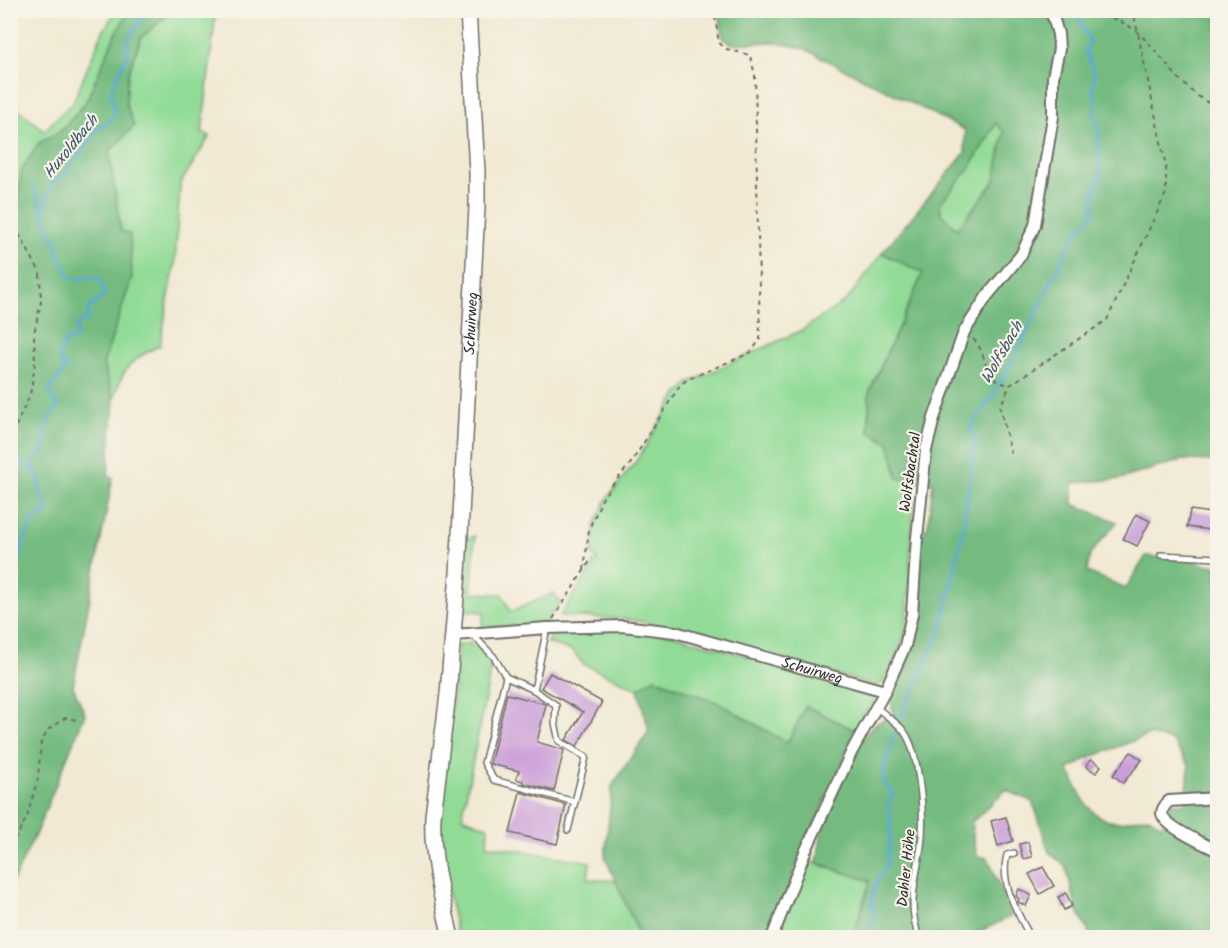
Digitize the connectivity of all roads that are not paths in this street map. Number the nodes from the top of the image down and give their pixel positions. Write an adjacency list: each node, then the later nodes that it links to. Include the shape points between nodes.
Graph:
1 (468, 10): 6 (main road, Schuirweg, via 477,207)
2 (1051, 10): 10 (street, Wolfsbachtal, via 1059,49 1053,77 1053,117 1035,225 1021,255 964,332 934,418 926,450 912,614 905,646)
3 (1161, 555): 4 (lane)
4 (1218, 558)
5 (547, 628): 7 (street, Schuirweg); 9 (lane); 10 (street, Schuirweg, via 623,626 675,632)
6 (454, 635): 7 (street, Schuirweg); 17 (main road, Schuirweg, via 432,838)
7 (473, 635): 8 (lane)
8 (506, 677): 9 (lane); 13 (lane, via 484,763 494,780)
9 (534, 690): 13 (lane, via 556,705 559,741 586,757)
10 (885, 691): 11 (street, Wolfsbachtal)
11 (877, 708): 18 (street, Wolfsbachtal, via 852,751 810,842); 19 (lane, Dahler Höhe, via 902,729 914,758 922,813 922,840 912,900)
12 (1218, 798): 15 (street, via 1169,801 1162,813 1165,820)
13 (575, 802): 14 (lane)
14 (568, 830)
15 (1218, 851)
16 (1014, 853): 20 (lane, via 1006,855 1006,876 1015,907)
17 (451, 938)
18 (772, 938)
19 (919, 938)
20 (1031, 938)

